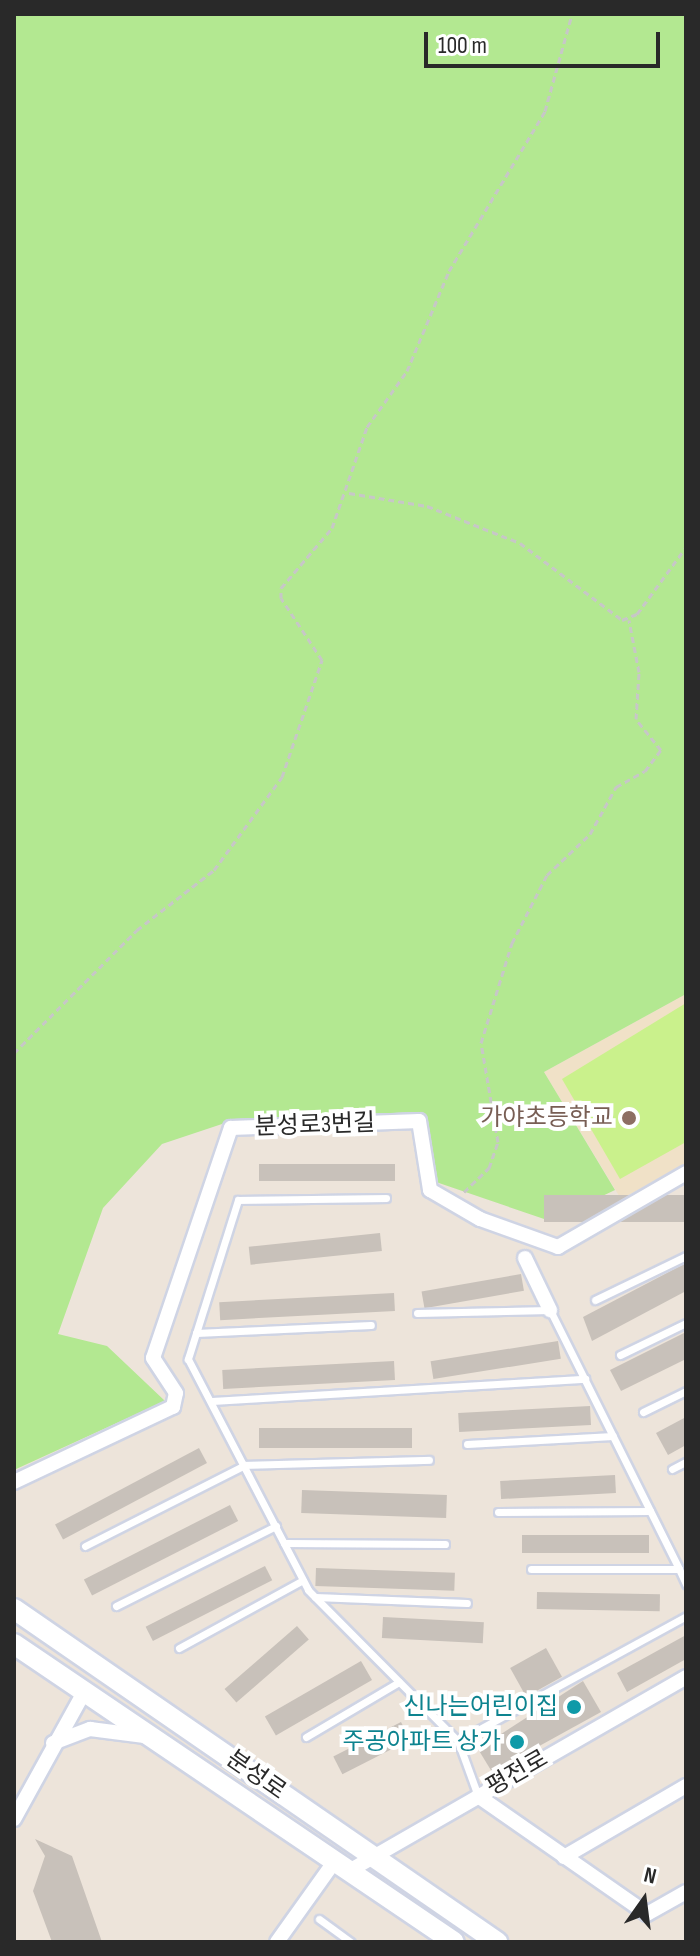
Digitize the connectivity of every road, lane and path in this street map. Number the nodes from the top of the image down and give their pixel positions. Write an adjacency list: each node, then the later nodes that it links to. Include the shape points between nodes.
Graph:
1 (572, 14): 2 (path, via 545,111 449,271 407,371 367,427 348,474)
2 (349, 493): 4 (path, via 427,506 520,543 603,609); 5 (path, via 332,528 281,588 281,598 322,660 282,777 214,870 137,930)
3 (686, 547): 4 (path)
4 (629, 620): 8 (path, via 639,672 636,719 661,750 645,771 616,787 590,834 547,875 512,943 481,1043 496,1153 478,1182)
5 (14, 1053)
6 (686, 1173): 8 (street, 분성로3번길, via 558,1247)
7 (386, 1198): 16 (lane, via 238,1200)
8 (449, 1201): 28 (street, 분성로3번길, via 430,1190 419,1121 231,1128 153,1358 176,1393 173,1407)
9 (686, 1256): 11 (lane)
10 (525, 1258): 12 (street)
11 (595, 1300)
12 (550, 1310): 13 (lane); 18 (lane)
13 (417, 1313)
14 (686, 1323): 17 (lane)
15 (371, 1325): 16 (lane)
16 (196, 1333): 20 (lane, via 188,1359)
17 (620, 1355)
18 (585, 1379): 20 (lane); 22 (lane)
19 (686, 1391): 21 (lane)
20 (212, 1401): 26 (lane)
21 (643, 1412)
22 (613, 1436): 23 (lane); 29 (lane)
23 (467, 1444)
24 (429, 1460): 26 (lane)
25 (686, 1462): 27 (lane)
26 (245, 1465): 31 (lane); 34 (lane)
27 (672, 1469)
28 (14, 1482)
29 (650, 1511): 30 (lane); 36 (lane)
30 (498, 1512)
31 (276, 1526): 32 (lane); 41 (lane)
32 (284, 1543): 33 (lane); 37 (lane)
33 (445, 1544)
34 (85, 1546)
35 (531, 1569): 36 (lane)
36 (679, 1569): 38 (lane)
37 (303, 1580): 39 (lane); 45 (lane)
38 (686, 1584)
39 (315, 1597): 40 (lane); 47 (lane)
40 (467, 1603)
41 (116, 1606)
42 (14, 1609): 56 (main road, 분성로)
43 (686, 1616): 51 (lane)
44 (14, 1644): 48 (main road, 분성로)
45 (179, 1648)
46 (686, 1677): 54 (street, 평전로)
47 (399, 1682): 50 (lane); 51 (lane)
48 (84, 1692): 49 (main road, 분성로); 52 (street)
49 (150, 1736): 52 (street, via 90,1729); 58 (main road, 분성로)
50 (306, 1737)
51 (458, 1741): 54 (lane)
52 (52, 1743): 55 (street)
53 (686, 1786): 57 (street)
54 (478, 1796): 56 (street, 평전로); 57 (street)
55 (14, 1819)
56 (372, 1856): 58 (street, 평전로); 64 (main road, 분성로)
57 (564, 1857): 59 (street, via 647,1914)
58 (341, 1866): 61 (street); 63 (main road, 분성로)
59 (686, 1892)
60 (319, 1919): 62 (lane)
61 (277, 1942)
62 (351, 1942)
63 (454, 1942)
64 (497, 1942)

